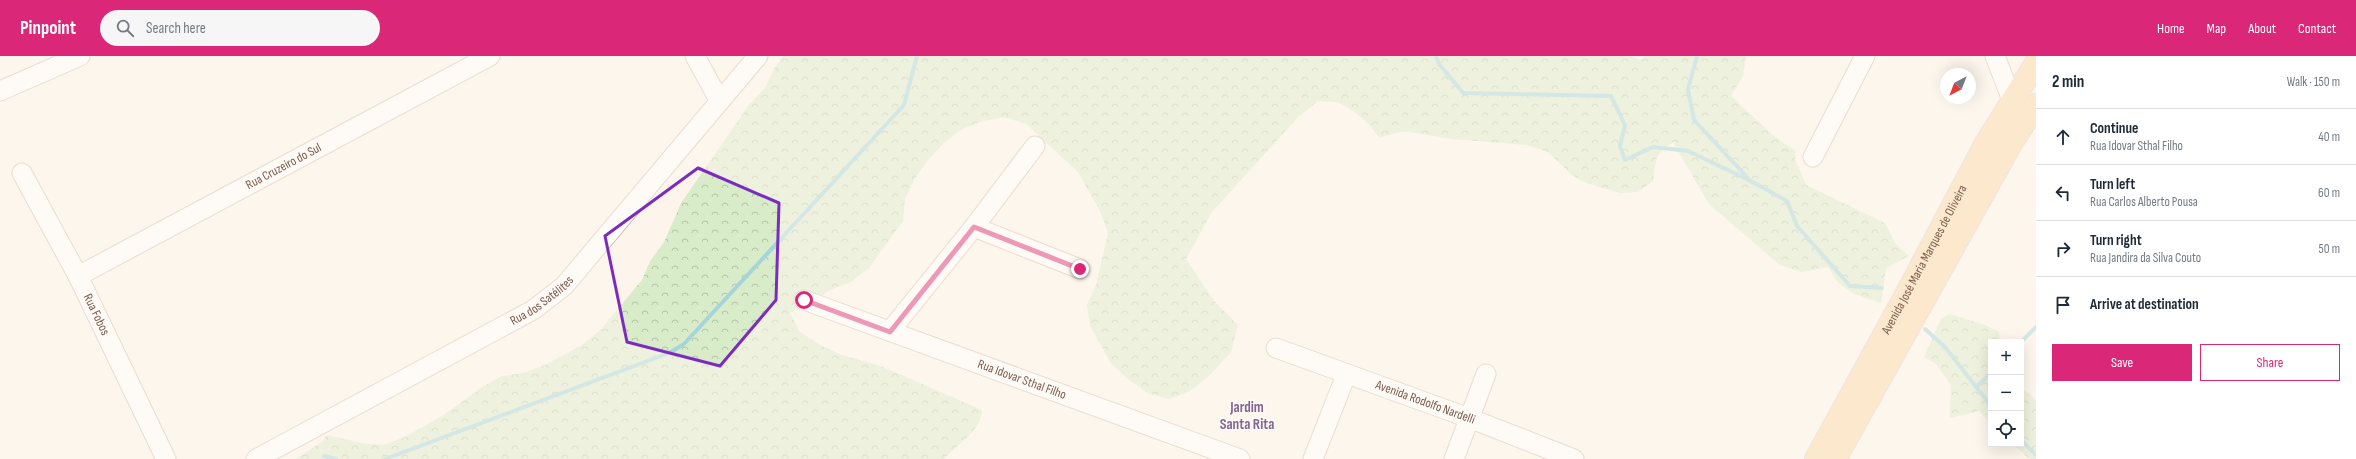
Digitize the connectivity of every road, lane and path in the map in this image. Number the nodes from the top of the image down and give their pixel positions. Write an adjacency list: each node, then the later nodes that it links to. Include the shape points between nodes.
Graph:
1 (80, 56): 11 (street, via 58,68)
2 (490, 56): 20 (street, Rua Cruzeiro do Sul)
3 (695, 56): 12 (street)
4 (758, 56): 12 (street, Rua dos Satélites)
5 (1865, 56): 16 (street)
6 (1995, 56): 13 (street)
7 (2025, 56): 8 (street)
8 (2036, 56)
9 (2036, 63): 13 (main road, Avenida José Maria Marques de Oliveira)
10 (2036, 80): 14 (main road, via 2026,98 2027,104)
11 (0, 91)
12 (719, 100): 28 (street, Rua dos Satélites, via 564,286 549,298 532,310)
13 (2012, 100): 33 (main road, Avenida José Maria Marques de Oliveira, via 1986,142)
14 (2035, 106): 34 (main road, Avenida José Maria Marques de Oliveira, via 2012,142)
15 (1034, 146): 18 (street)
16 (1813, 157)
17 (22, 173): 20 (street, Rua Fobos)
18 (974, 227): 19 (street); 22 (street)
19 (1080, 269)
20 (78, 276): 27 (street, Rua Fobos)
21 (804, 300): 22 (street, Rua Idovar Sthal Filho)
22 (890, 332): 29 (street, Rua Idovar Sthal Filho)
23 (1276, 348): 25 (street, Avenida Rodolfo Nardelli)
24 (1486, 374): 26 (street)
25 (1346, 375): 26 (street, Avenida Rodolfo Nardelli); 30 (street)
26 (1469, 418): 31 (street); 32 (street, Avenida Rodolfo Nardelli)
27 (166, 459)
28 (256, 459)
29 (1240, 459)
30 (1313, 459)
31 (1454, 459)
32 (1574, 459)
33 (1816, 459)
34 (1835, 459)

